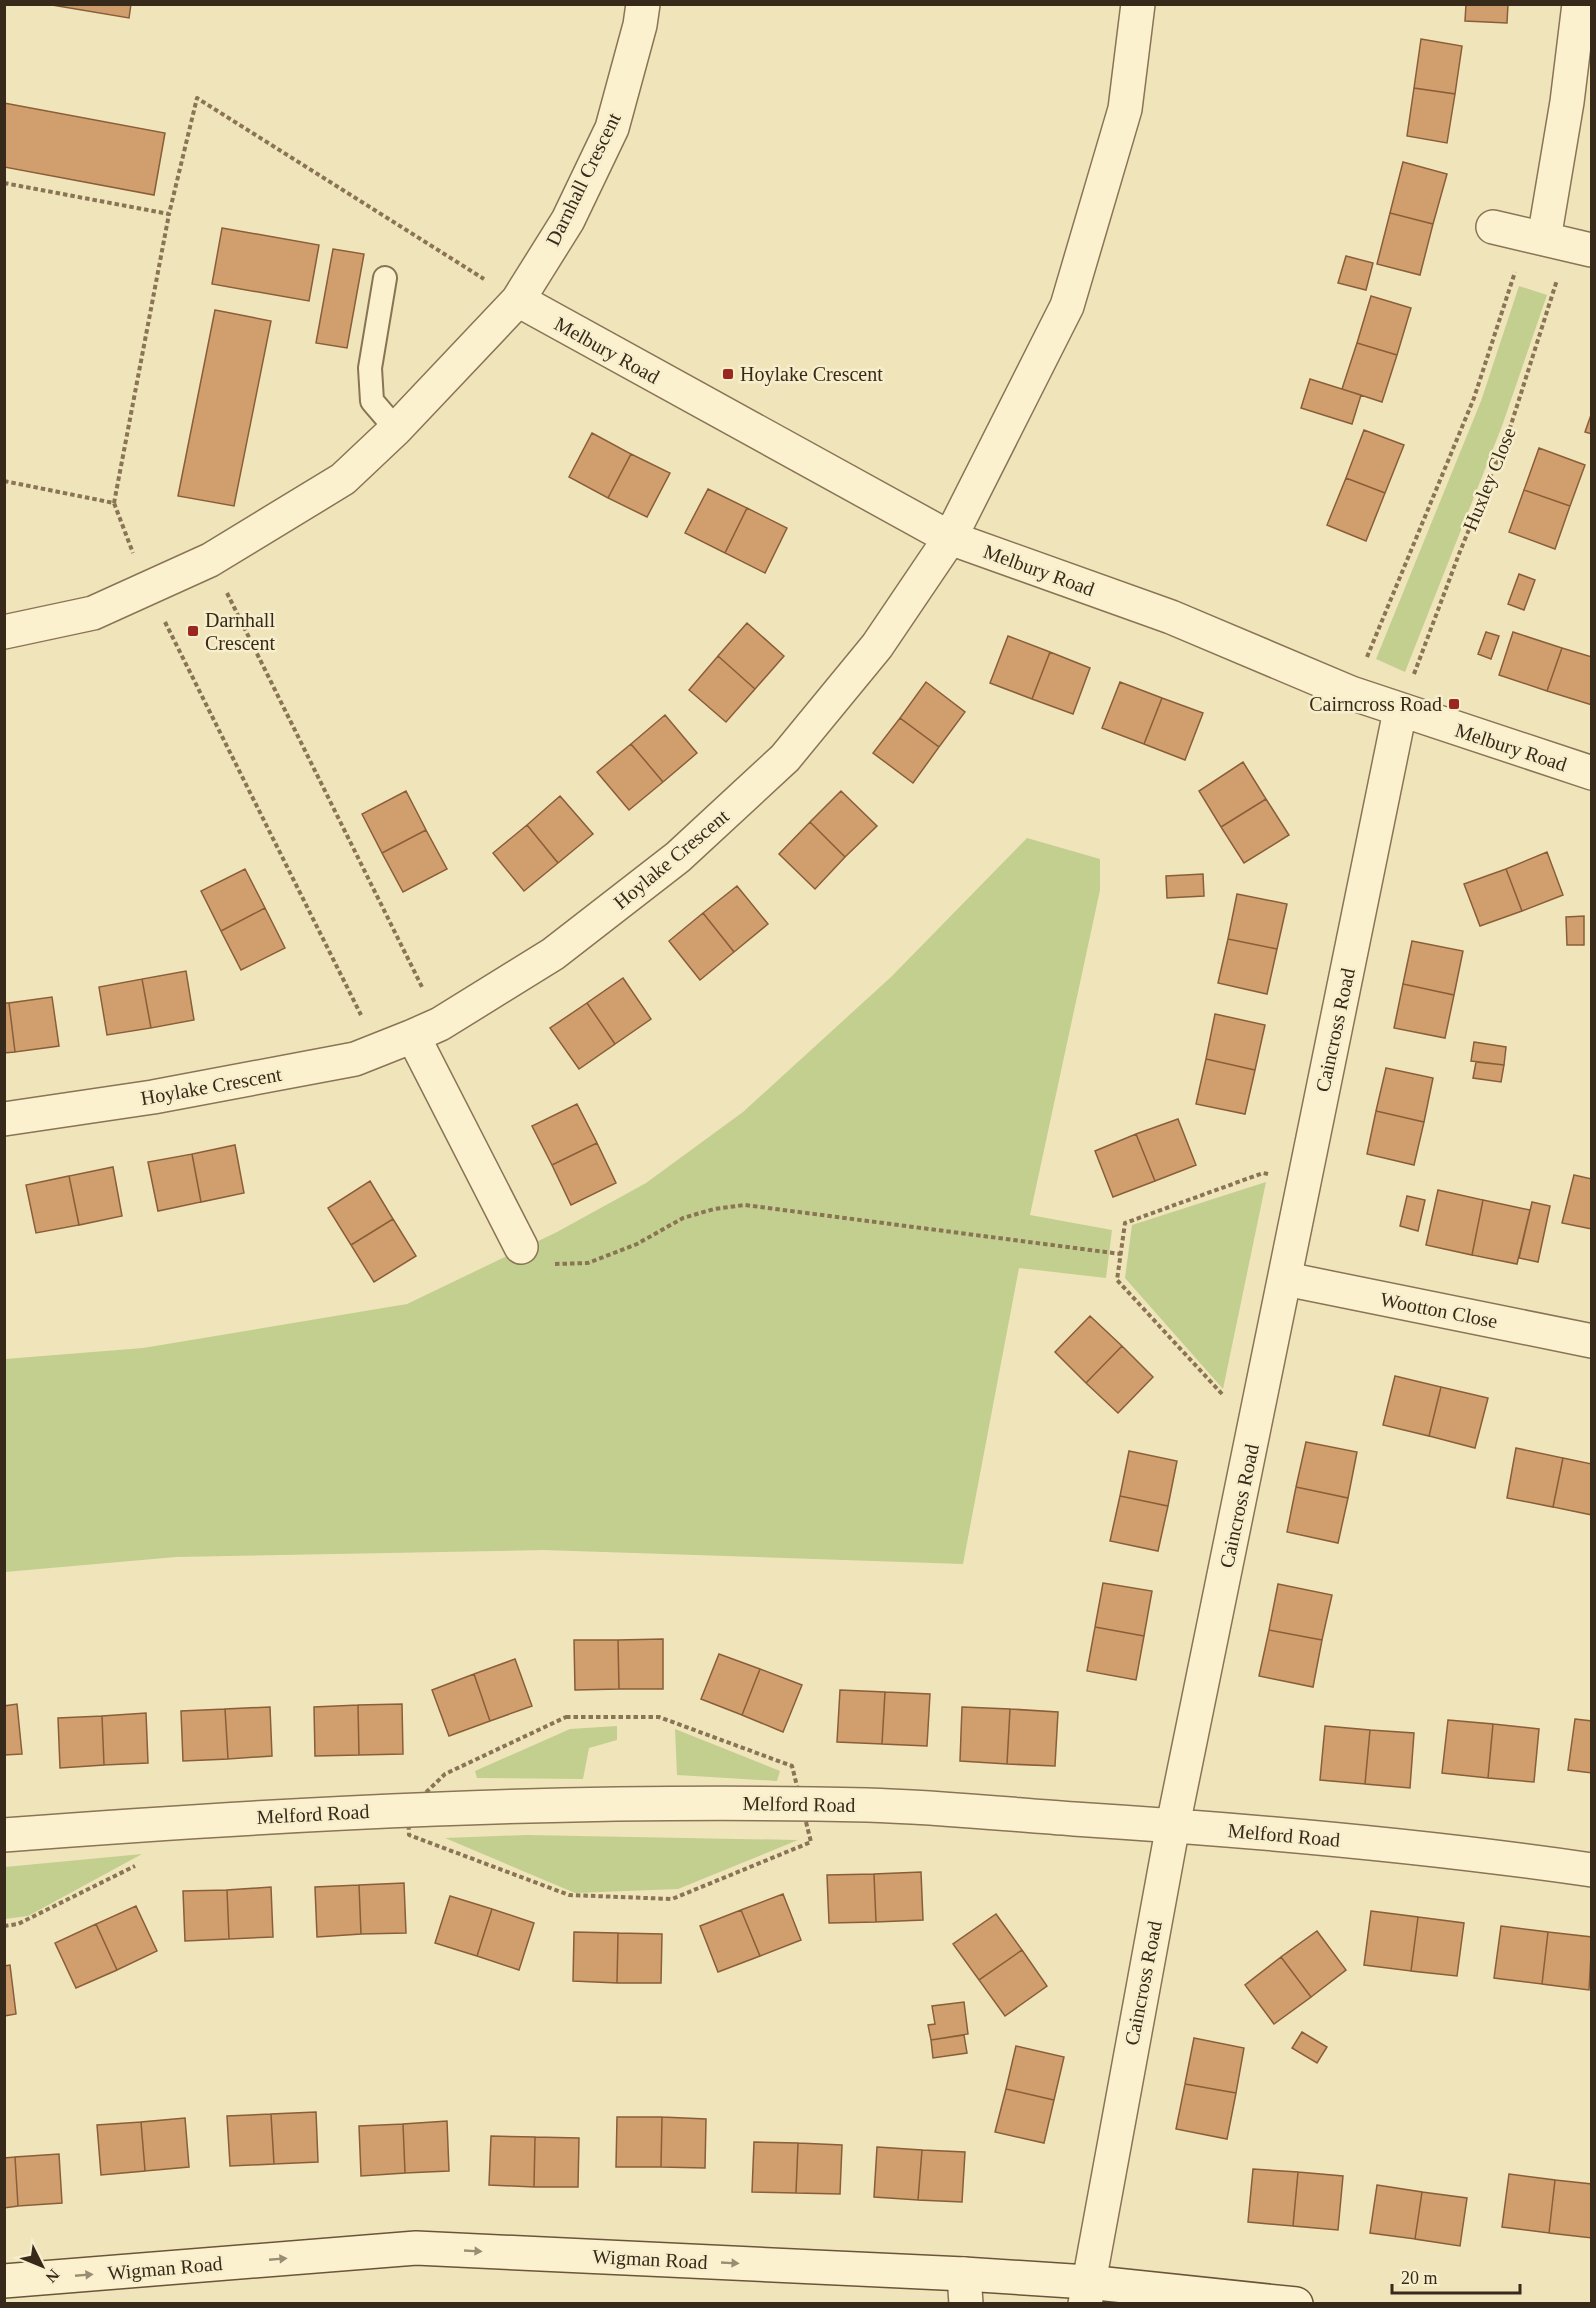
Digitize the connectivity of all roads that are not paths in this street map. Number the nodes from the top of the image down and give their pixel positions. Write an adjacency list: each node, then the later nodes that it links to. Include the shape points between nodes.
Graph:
1 (643, 4): 7 (street, Darnhall Crescent, via 612,128 568,220)
2 (1138, 4): 9 (street, Hoylake Crescent, via 1125,109 1067,306)
3 (1579, 4): 5 (street)
4 (1493, 227): 5 (street)
5 (1557, 242)
6 (385, 278): 8 (lane, via 370,368 372,401)
7 (518, 300): 8 (street, Darnhall Crescent); 9 (street, Melbury Road)
8 (396, 429): 10 (street, Darnhall Crescent, via 343,479 210,560 93,613)
9 (950, 538): 11 (street, Melbury Road, via 1171,617); 13 (street, Hoylake Crescent, via 877,646 785,758 678,857 562,947)
10 (4, 632)
11 (1400, 711): 12 (street, Melbury Road); 16 (street, Caincross Road)
12 (1592, 772)
13 (427, 1030): 14 (street, Hoylake Crescent, via 355,1059 153,1097); 15 (street)
14 (4, 1119)
15 (521, 1247)
16 (1286, 1279): 17 (street, Wootton Close); 18 (street, Caincross Road)
17 (1592, 1341)
18 (1173, 1825): 19 (street, Melford Road, via 870,1805 656,1803 357,1811); 20 (street, Melford Road, via 1401,1846); 23 (street, Caincross Road)
19 (4, 1835)
20 (1592, 1870)
21 (4, 2281): 22 (street, Wigman Road, one-way to 22, via 416,2248)
22 (965, 2289): 23 (street, Wigman Road)
23 (1086, 2293): 24 (street, Wigman Road)
24 (1296, 2304)

